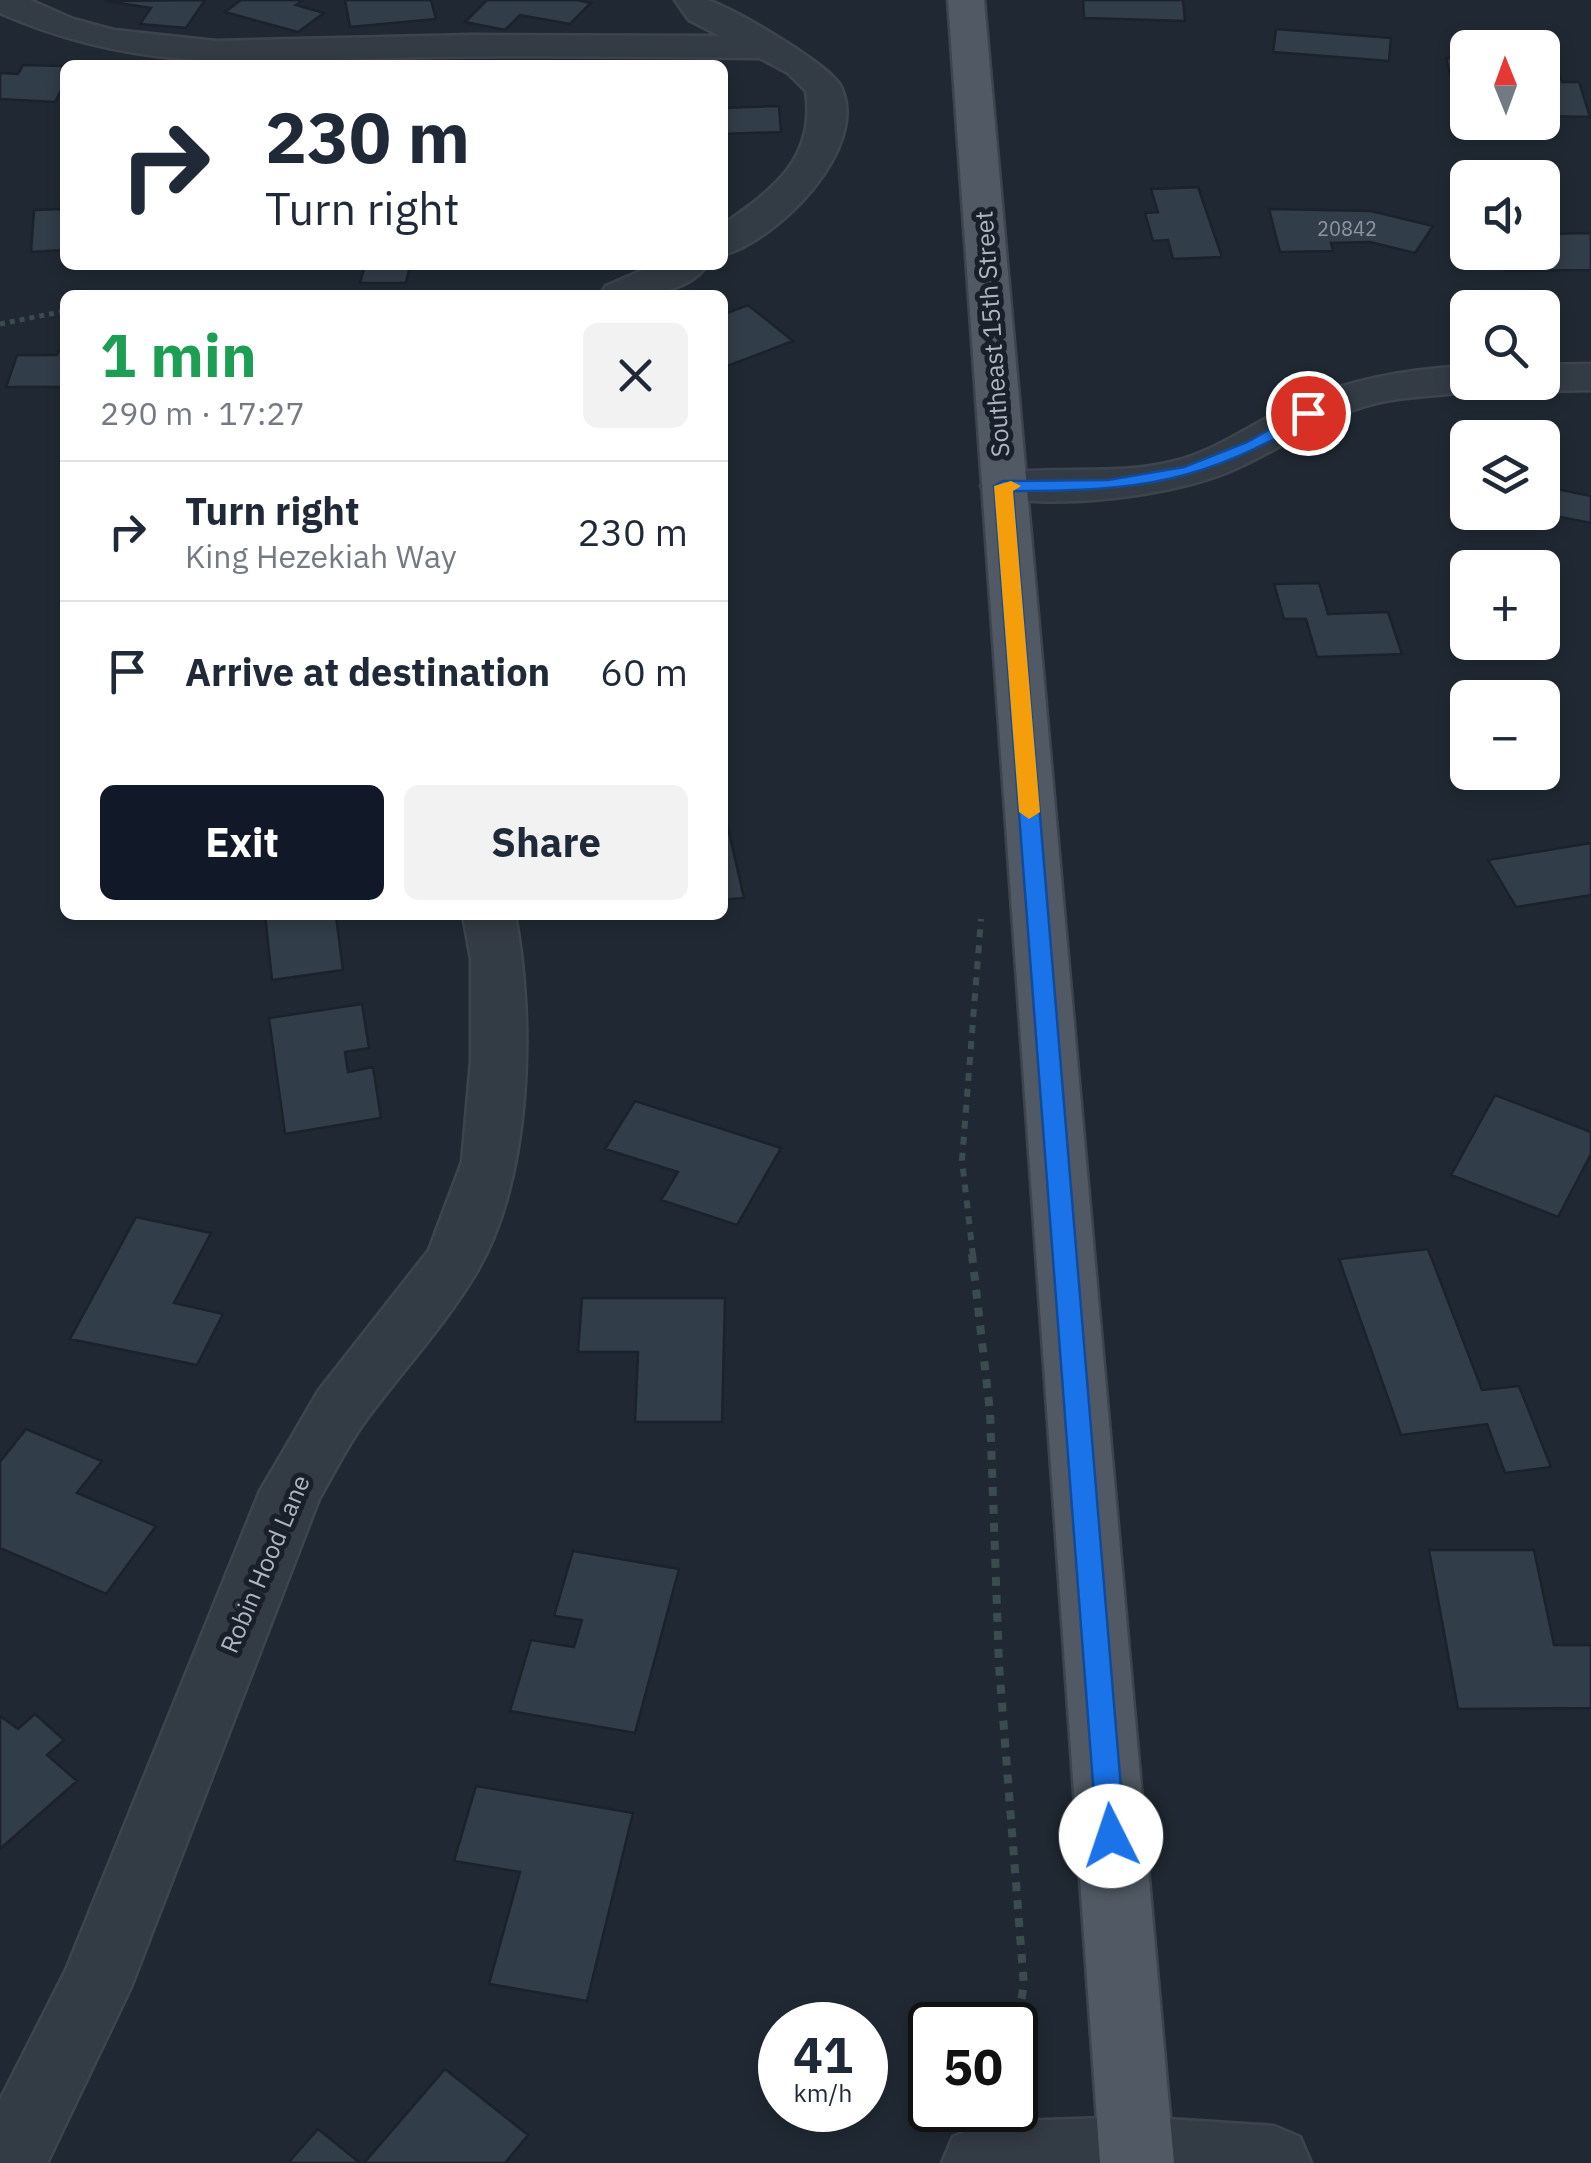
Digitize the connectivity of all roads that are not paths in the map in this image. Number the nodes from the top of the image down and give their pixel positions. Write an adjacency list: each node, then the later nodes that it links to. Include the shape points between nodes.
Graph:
1 (10, 0): 4 (street, via 48,24 127,44 211,50)
2 (693, 0): 4 (street, via 702,12)
3 (966, 0): 11 (main road, Southeast 15th Street)
4 (764, 47): 5 (street, via 801,65 824,88 828,125 816,158 779,204)
5 (728, 239)
6 (675, 270): 7 (street)
7 (631, 290)
8 (1591, 377): 9 (street)
9 (1560, 378)
10 (1450, 380): 11 (street, via 1361,391 1188,472 1108,486)
11 (1003, 486): 13 (main road, Southeast 15th Street)
12 (490, 920): 14 (street, Robin Hood Lane, via 498,1061 490,1162 454,1260 340,1407 291,1491 95,1987)
13 (1136, 2158): 15 (street); 16 (street)
14 (8, 2163)
15 (979, 2163)
16 (1274, 2163)

